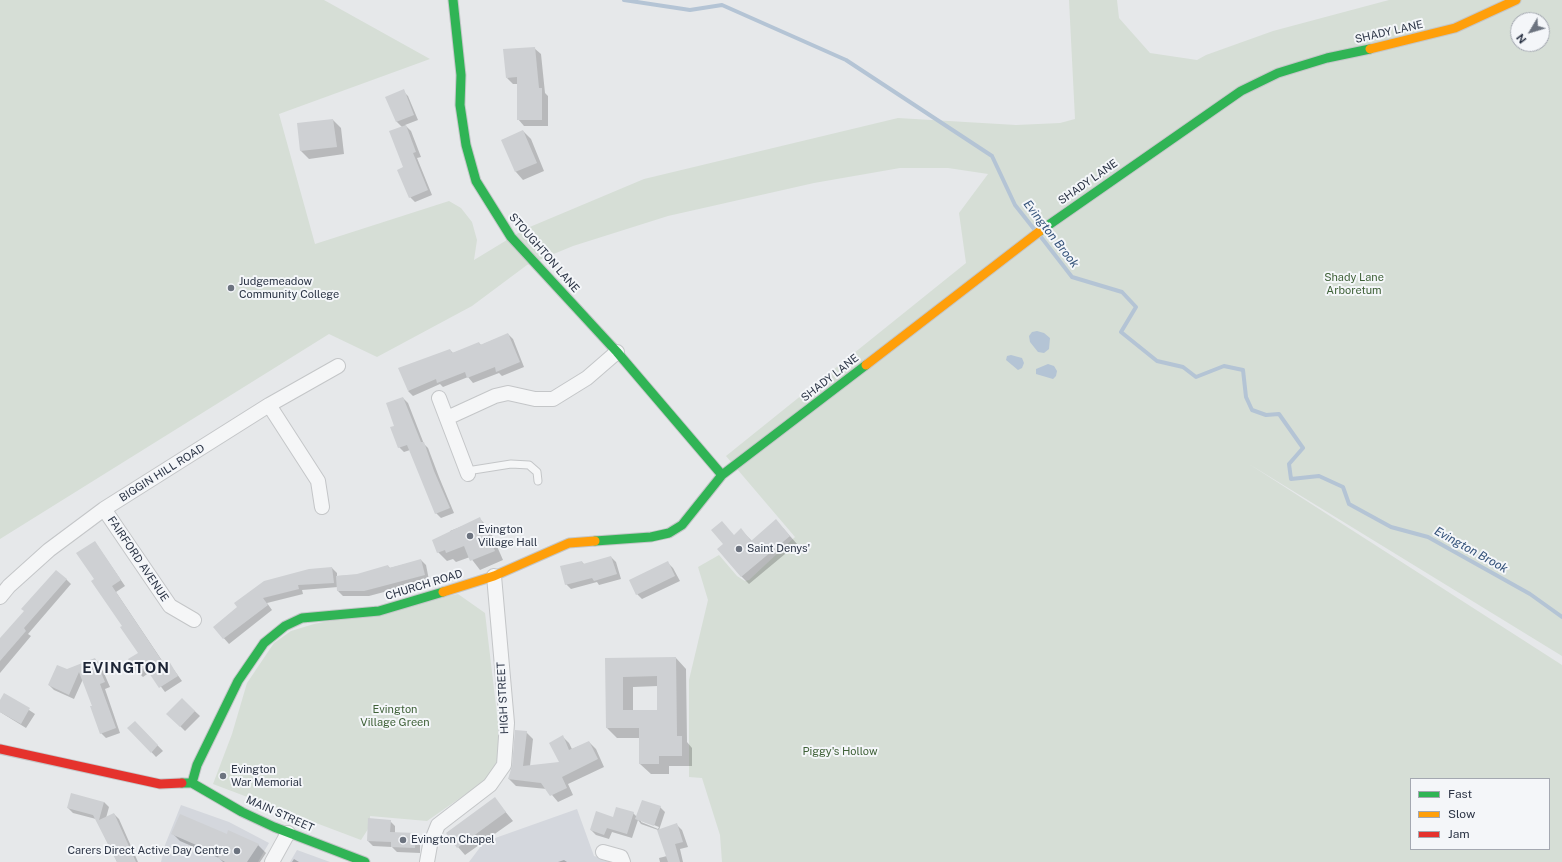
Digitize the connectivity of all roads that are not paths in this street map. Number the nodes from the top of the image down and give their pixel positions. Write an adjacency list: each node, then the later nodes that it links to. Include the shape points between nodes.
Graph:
1 (452, 0): 3 (street, STOUGHTON LANE, via 461,75 460,105 466,145 476,181 511,237)
2 (1516, 0): 9 (street, SHADY LANE, via 1455,28 1327,58 1278,73 1241,91 1051,223)
3 (616, 352): 7 (street, via 587,378 553,399 535,399 508,393 495,396); 9 (street, STOUGHTON LANE)
4 (338, 366): 6 (street, BIGGIN HILL ROAD)
5 (438, 398): 7 (street)
6 (269, 405): 11 (street, via 318,482); 12 (street, BIGGIN HILL ROAD)
7 (447, 418): 8 (street)
8 (468, 472): 10 (lane, via 511,464 529,465 537,472)
9 (722, 474): 13 (street, CHURCH ROAD, via 694,512 682,525 669,533 651,537 569,543)
10 (538, 481)
11 (322, 507)
12 (104, 509): 14 (street, BIGGIN HILL ROAD, via 49,550); 15 (street, FAIRFORD AVENUE, via 170,606)
13 (494, 576): 17 (street, CHURCH ROAD, via 379,611 302,618 285,626 264,643 238,681 197,765); 23 (street, HIGH STREET, via 507,723 504,765 490,784 438,824)
14 (0, 597)
15 (194, 620)
16 (0, 749): 17 (street, via 160,784)
17 (192, 783): 18 (street, MAIN STREET, via 242,812)
18 (288, 833): 21 (street); 22 (street, MAIN STREET)
19 (603, 852): 20 (street)
20 (625, 855)
21 (272, 862)
22 (365, 862)
23 (427, 862)

